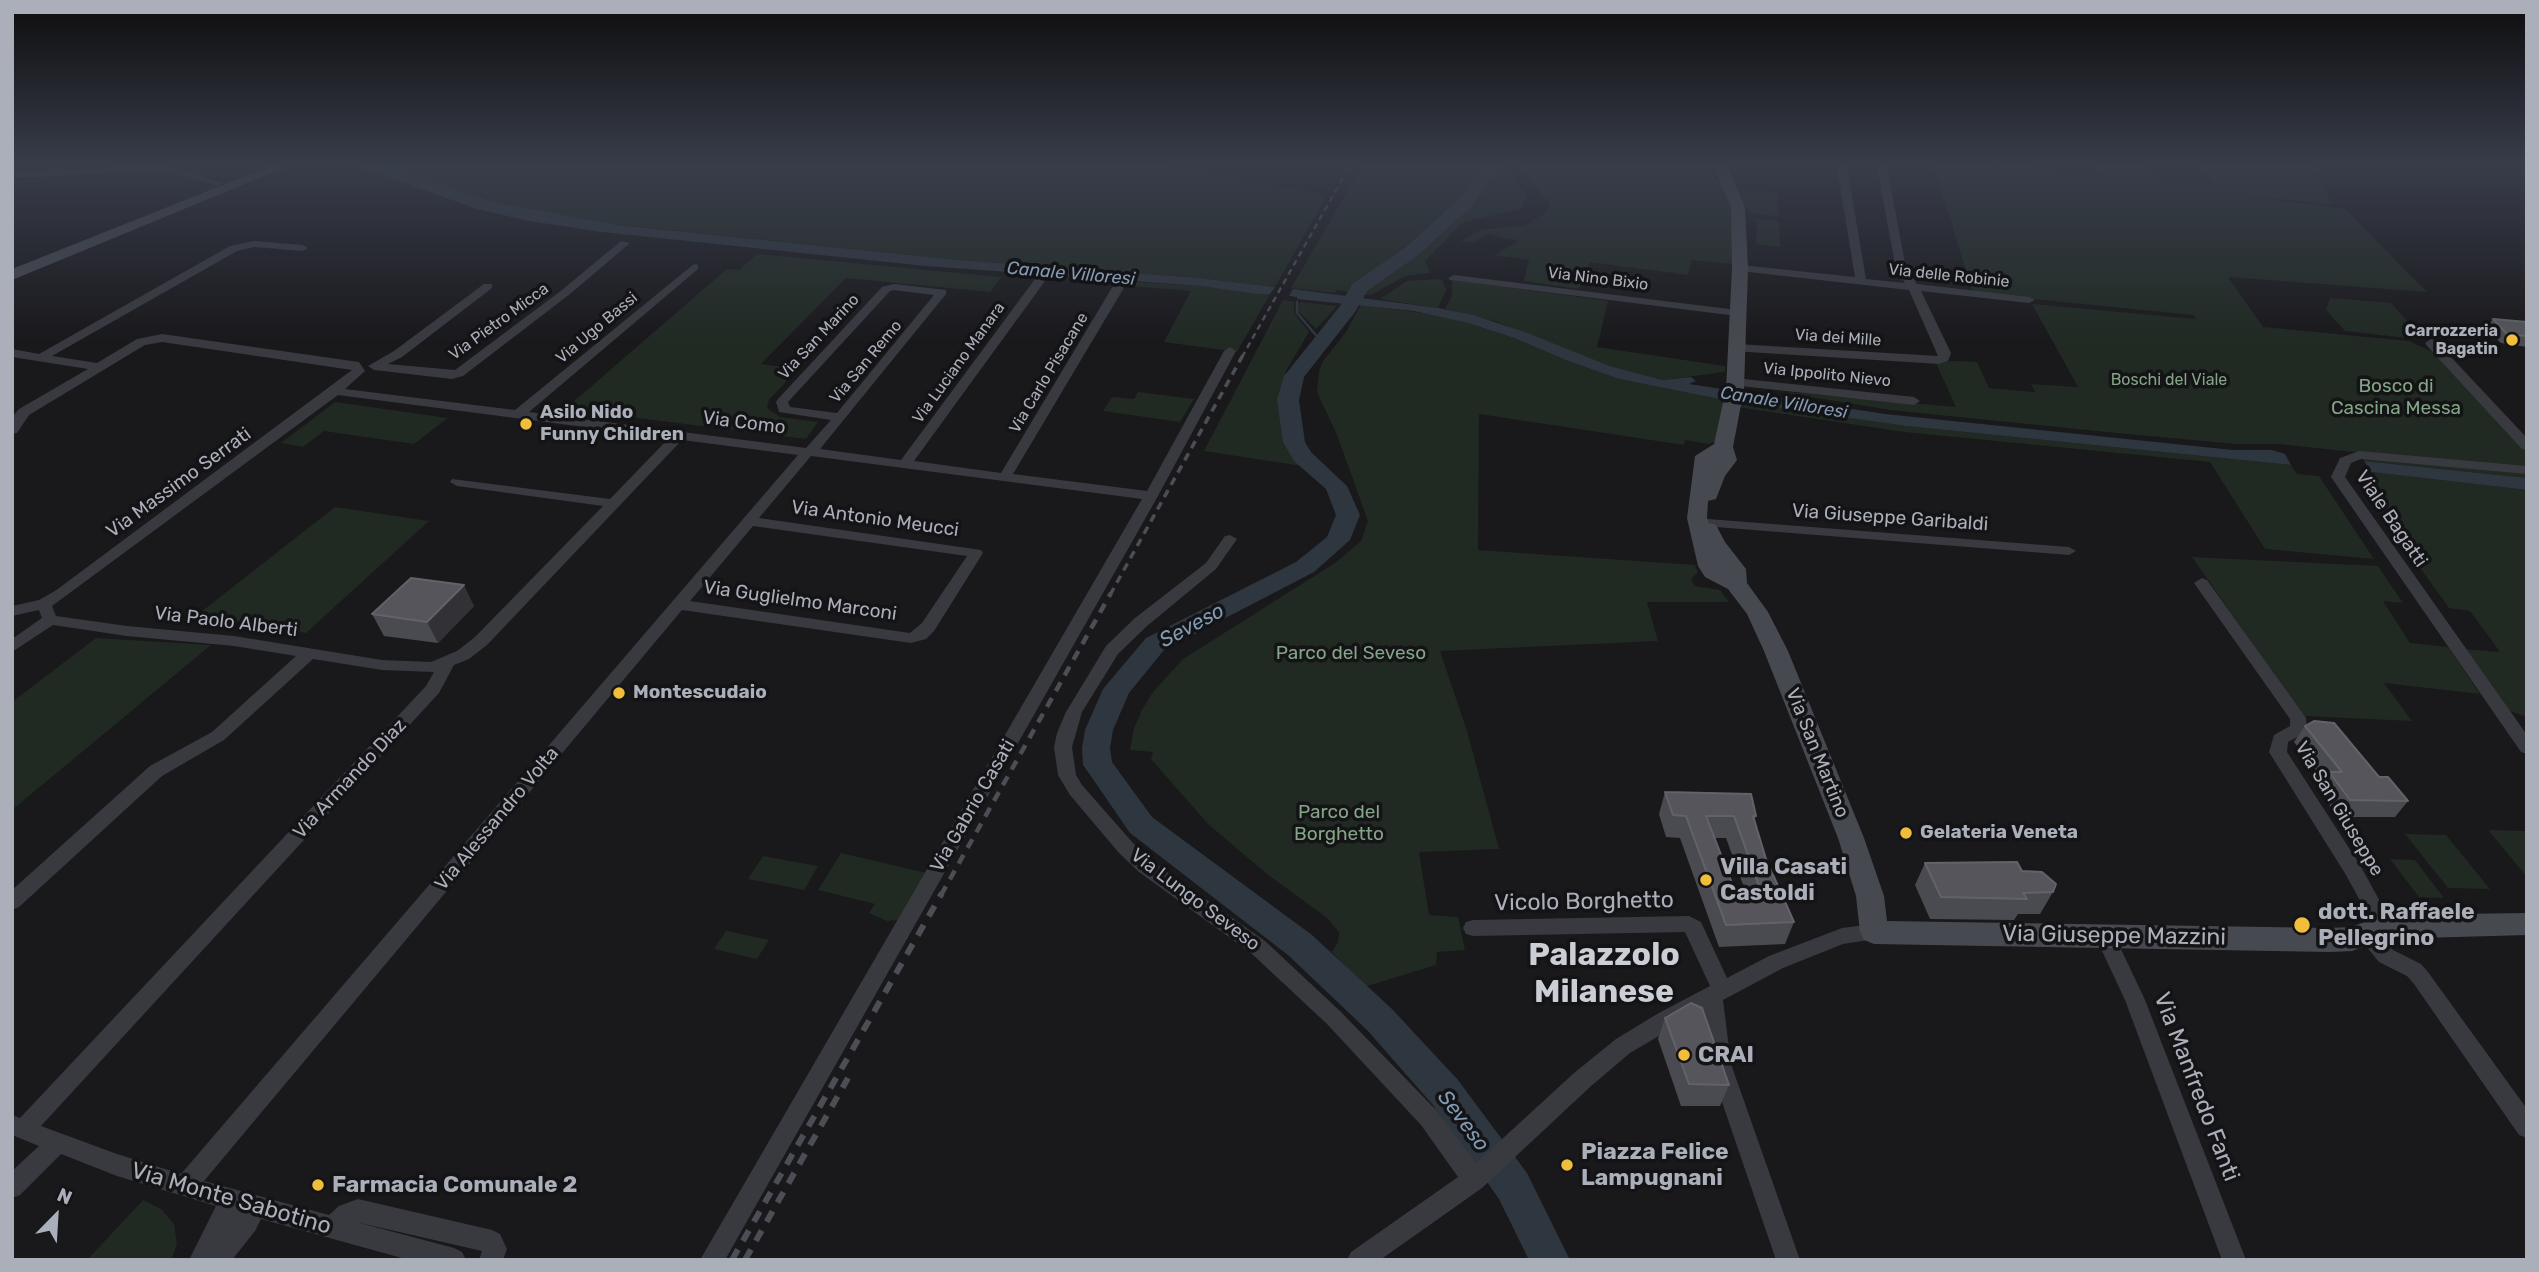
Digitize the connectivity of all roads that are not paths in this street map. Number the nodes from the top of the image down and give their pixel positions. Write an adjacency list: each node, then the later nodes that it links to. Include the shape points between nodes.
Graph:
1 (132, 226): 9 (main road)
2 (1740, 226): 8 (street, Via San Martino)
3 (1852, 226): 12 (street)
4 (1893, 226): 15 (street, via 1901,269)
5 (625, 243): 24 (street, Via Pietro Micca, via 459,373)
6 (303, 248): 23 (street, via 254,244 234,248)
7 (694, 267): 30 (street, Via Ugo Bassi)
8 (1740, 268): 12 (street, Via delle Robinie); 18 (street, Via San Martino)
9 (12, 275)
10 (1454, 278): 18 (street, Via Nino Bixio)
11 (1039, 281): 37 (street, Via Luciano Manara)
12 (1861, 282): 15 (street, Via delle Robinie)
13 (488, 286): 24 (street, via 398,354)
14 (1119, 286): 39 (street, Via Carlo Pisacane)
15 (1914, 288): 17 (street, Via delle Robinie); 20 (street, Via dei Mille, via 1945,353 1939,360)
16 (942, 292): 31 (street, Via San Remo); 31 (street, Via San Marino, via 886,289 782,402 790,411)
17 (2029, 300)
18 (1737, 313): 20 (street, Via San Martino)
19 (2431, 343): 34 (street)
20 (1736, 348): 28 (street, Via San Martino)
21 (1230, 351): 41 (street, Via Gabrio Casati)
22 (12, 354): 23 (street)
23 (40, 358): 25 (street)
24 (374, 366): 26 (street)
25 (99, 367): 26 (street, via 141,342 162,338 344,361); 32 (street, via 21,415)
26 (359, 371): 27 (street)
27 (335, 391): 30 (street, Via Como); 49 (street, Via Massimo Serrati)
28 (1735, 391): 29 (street, Via Ippolito Nievo); 35 (street, Via San Martino)
29 (1914, 401)
30 (520, 413): 33 (street, Via Como)
31 (840, 417): 36 (street, Via San Remo)
32 (12, 430)
33 (680, 434): 36 (street, Via Como); 42 (street, Via Armando Diaz)
34 (2527, 446)
35 (1723, 447): 44 (street, Via San Martino, via 1727,463 1710,487); 48 (street, Via San Martino, via 1705,456 1697,518 1710,569)
36 (810, 451): 37 (street, Via Como); 43 (street, Via Alessandro Volta)
37 (905, 464): 39 (street, Via Como)
38 (2527, 470): 57 (street, Viale Bagatti, via 2359,455 2345,461 2338,477)
39 (1005, 477): 41 (street, Via Como)
40 (457, 482): 42 (street)
41 (1151, 496): 79 (street, Via Gabrio Casati)
42 (612, 503): 56 (street, Via Armando Diaz, via 481,640)
43 (750, 521): 50 (street, Via Alessandro Volta); 53 (street, Via Antonio Meucci, via 976,553 928,627)
44 (1708, 523): 46 (street, Via Giuseppe Garibaldi); 48 (street, Via San Martino, via 1715,543 1735,569)
45 (1230, 539): 69 (street, Via Lungo Seveso, via 1204,572 1112,650 1066,733 1067,775 1146,867 1258,947 1314,998)
46 (2069, 551)
47 (2202, 583): 62 (street, Via San Giuseppe, via 2298,718 2300,729 2280,739 2277,752 2353,870)
48 (1736, 584): 63 (street, Via San Martino, via 1776,650 1837,801 1870,896)
49 (44, 604): 51 (street); 52 (street)
50 (677, 604): 53 (street, Via Guglielmo Marconi); 70 (street, Via Alessandro Volta)
51 (12, 611)
52 (50, 620): 54 (street); 55 (street, Via Paolo Alberti)
53 (916, 636)
54 (12, 648)
55 (309, 653): 56 (street, Via Paolo Alberti, via 417,668); 59 (street, via 218,736 156,771)
56 (446, 664): 66 (street, Via Armando Diaz, via 433,690)
57 (2520, 729): 58 (street, Viale Bagatti)
58 (2527, 748)
59 (12, 902)
60 (2527, 924): 62 (street, Via Giuseppe Mazzini)
61 (1473, 928): 65 (street, Vicolo Borghetto, via 1689,924)
62 (2376, 931): 64 (street, Via Giuseppe Mazzini, via 2330,940); 67 (street, via 2386,956 2421,978)
63 (1874, 932): 64 (street, Via Giuseppe Mazzini); 65 (street, Via Giuseppe Mazzini, via 1842,936 1776,962)
64 (2105, 936): 82 (street, Via Manfredo Fanti, via 2135,1000)
65 (1717, 993): 69 (street, Via Giuseppe Mazzini, via 1623,1046); 81 (street, via 1720,1064)
66 (18, 1128): 68 (street, Via Monte Sabotino)
67 (2527, 1128)
68 (56, 1144): 70 (street, Via Monte Sabotino); 71 (street)
69 (1479, 1177): 80 (street, Via Giuseppe Mazzini)
70 (185, 1186): 72 (street, Via Monte Sabotino)
71 (12, 1187)
72 (231, 1200): 73 (street, Via Monte Sabotino); 75 (street)
73 (255, 1207): 74 (street, Via Monte Sabotino); 76 (street)
74 (332, 1228): 77 (street, Via Monte Sabotino); 78 (street, via 347,1213 358,1210 492,1242)
75 (201, 1260)
76 (216, 1260)
77 (454, 1260)
78 (492, 1260)
79 (712, 1260)
80 (1359, 1260)
81 (1788, 1260)
82 (2234, 1260)

